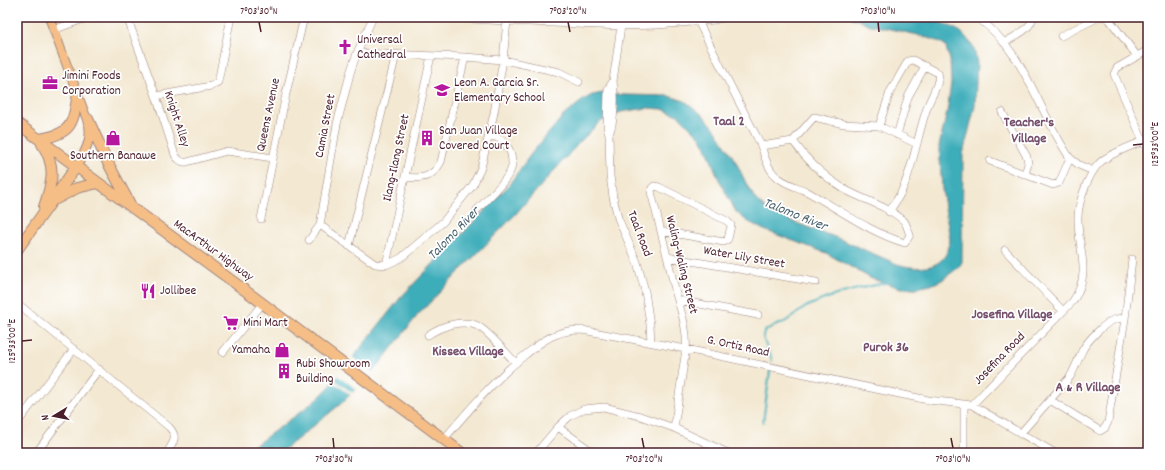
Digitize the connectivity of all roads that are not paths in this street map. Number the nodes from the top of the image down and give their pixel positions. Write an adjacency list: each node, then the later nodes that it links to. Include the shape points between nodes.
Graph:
1 (49, 17): 17 (main road)
2 (89, 17): 17 (street)
3 (126, 17): 30 (street, Knight Alley)
4 (231, 17): 30 (street, via 218,82 211,86)
5 (304, 17): 43 (street, Queens Avenue)
6 (373, 17): 21 (street, Camia Street)
7 (433, 17): 15 (street)
8 (727, 17): 14 (street)
9 (976, 17): 19 (street)
10 (1033, 17): 19 (street, via 1026,28)
11 (1099, 17): 18 (street)
12 (1105, 17): 24 (street)
13 (659, 21): 14 (street); 16 (street)
14 (698, 21): 41 (street)
15 (507, 22): 16 (street); 26 (street)
16 (621, 26): 74 (street, Taal Road, via 611,89 610,176 618,218 644,283)
17 (53, 30): 29 (main road)
18 (1061, 36)
19 (1004, 43): 44 (street, via 1021,68)
20 (1148, 50): 24 (street)
21 (357, 53): 22 (street); 57 (street, Camia Street, via 338,124)
22 (396, 55): 23 (street); 60 (street)
23 (431, 56): 25 (street); 49 (street, Ilang-Ilang Street)
24 (1137, 56): 38 (street, via 1117,68 1114,74)
25 (465, 57): 26 (street); 49 (street, via 441,162 436,170 422,178)
26 (503, 60): 28 (street, via 559,72); 35 (street)
27 (925, 66): 34 (street, via 913,60 908,61 890,92); 36 (street, via 908,96); 40 (street, via 938,73 939,79)
28 (579, 82)
29 (78, 93): 32 (main road); 37 (highway, via 74,116 64,132)
30 (156, 96): 43 (street, Knight Alley, via 175,155 181,162 227,151)
31 (1002, 112): 48 (street, via 1026,153 1028,164)
32 (88, 119): 46 (main road, via 89,139); 52 (highway)
33 (17, 123): 37 (highway, MacArthur Highway)
34 (879, 126): 36 (street); 39 (street, via 844,124 814,117)
35 (488, 134): 53 (street, via 505,142 510,150 512,168 506,179); 65 (street, via 480,168 473,185 461,201 408,253)
36 (897, 135): 40 (street)
37 (39, 139): 46 (highway, MacArthur Highway); 55 (highway, via 49,156 52,170)
38 (1145, 140): 42 (street); 47 (street, Josefina Road, via 1106,158)
39 (793, 141): 41 (street); 54 (street, via 808,161 826,177)
40 (916, 144): 54 (street, via 904,187)
41 (761, 146): 54 (street, via 771,170 779,178 863,225 905,244 910,235 905,222)
42 (1148, 150)
43 (273, 158): 56 (street, Queens Avenue)
44 (1070, 158): 47 (street); 48 (street, via 1059,183 1050,184)
45 (990, 161): 48 (street)
46 (76, 167): 50 (highway, MacArthur Highway); 51 (highway)
47 (1093, 171): 70 (street, Josefina Road, via 1078,211 1084,265 1082,284 1074,301)
48 (1024, 174)
49 (405, 177): 65 (street, Ilang-Ilang Street)
50 (98, 183): 51 (highway, via 73,189); 52 (highway, MacArthur Highway)
51 (50, 204): 55 (highway)
52 (132, 208): 69 (highway, MacArthur Highway)
53 (477, 210)
54 (889, 212)
55 (42, 216): 61 (highway)
56 (261, 219)
57 (320, 225): 59 (street, Camia Street); 60 (street)
58 (661, 231): 58 (street, Waling-Waling Street, via 652,187 659,187 727,221 730,225 728,239 724,242); 63 (street, Waling-Waling Street)
59 (309, 240)
60 (349, 246): 65 (street, via 375,264)
61 (17, 250)
62 (1005, 250): 70 (street)
63 (667, 257): 66 (street, Water Lily Street); 67 (street, Waling-Waling Street)
64 (1132, 259): 72 (street)
65 (386, 265)
66 (816, 282)
67 (678, 300): 71 (street); 76 (street, Waling-Waling Street)
68 (17, 303): 75 (street)
69 (262, 303): 77 (street); 87 (highway, MacArthur Highway)
70 (1063, 312): 82 (street, Josefina Road)
71 (758, 315)
72 (1125, 319): 80 (street, via 1115,319 1093,337 1082,351 1070,376); 80 (street, via 1105,428 1096,429)
73 (428, 335): 78 (street, via 448,326 471,324 482,329)
74 (651, 342): 76 (street, G. Ortiz Road); 78 (street, G. Ortiz Road, via 573,330 554,335 540,343)
75 (74, 349): 79 (street); 83 (street)
76 (686, 349): 81 (street, G. Ortiz Road); 85 (street, Waling-Waling Street)
77 (224, 352)
78 (516, 363): 87 (street, G. Ortiz Road, via 490,387)
79 (99, 369): 88 (street); 89 (street, via 174,433 175,437)
80 (1050, 400): 86 (street)
81 (964, 405): 82 (street, G. Ortiz Road); 94 (street)
82 (972, 405): 86 (street)
83 (21, 418)
84 (558, 427): 85 (street, via 578,412 604,406); 91 (street); 92 (street)
85 (674, 428): 93 (street)
86 (1020, 434): 95 (street)
87 (444, 439): 90 (highway, MacArthur Highway)
88 (36, 453)
89 (167, 453)
90 (462, 453)
91 (536, 453)
92 (594, 453)
93 (728, 453)
94 (964, 453)
95 (1055, 453)

